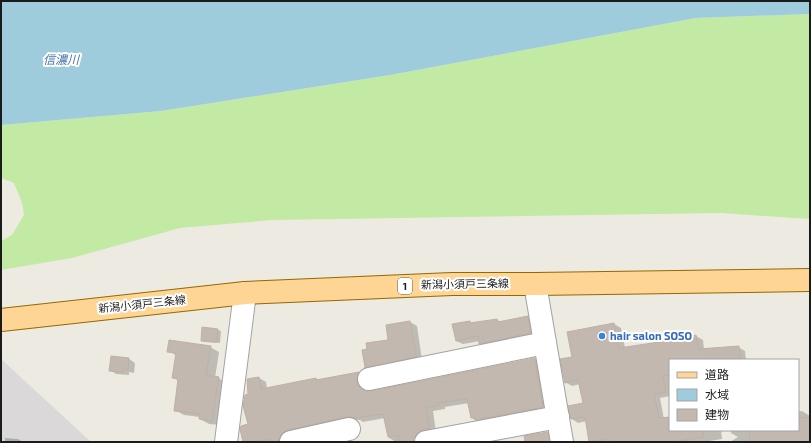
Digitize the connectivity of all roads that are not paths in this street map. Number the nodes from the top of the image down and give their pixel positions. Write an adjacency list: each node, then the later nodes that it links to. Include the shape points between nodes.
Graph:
1 (810, 280): 2 (main road, 新潟小須戸三条線 / 1)
2 (535, 284): 3 (main road, 新潟小須戸三条線 / 1, via 452,284); 5 (street)
3 (245, 293): 4 (main road, 新潟小須戸三条線 / 1); 9 (street)
4 (1, 320)
5 (545, 343): 6 (street); 7 (street)
6 (369, 379)
7 (558, 417): 11 (street); 12 (street)
8 (349, 429): 10 (street)
9 (226, 442)
10 (291, 442)
11 (426, 442)
12 (562, 442)

